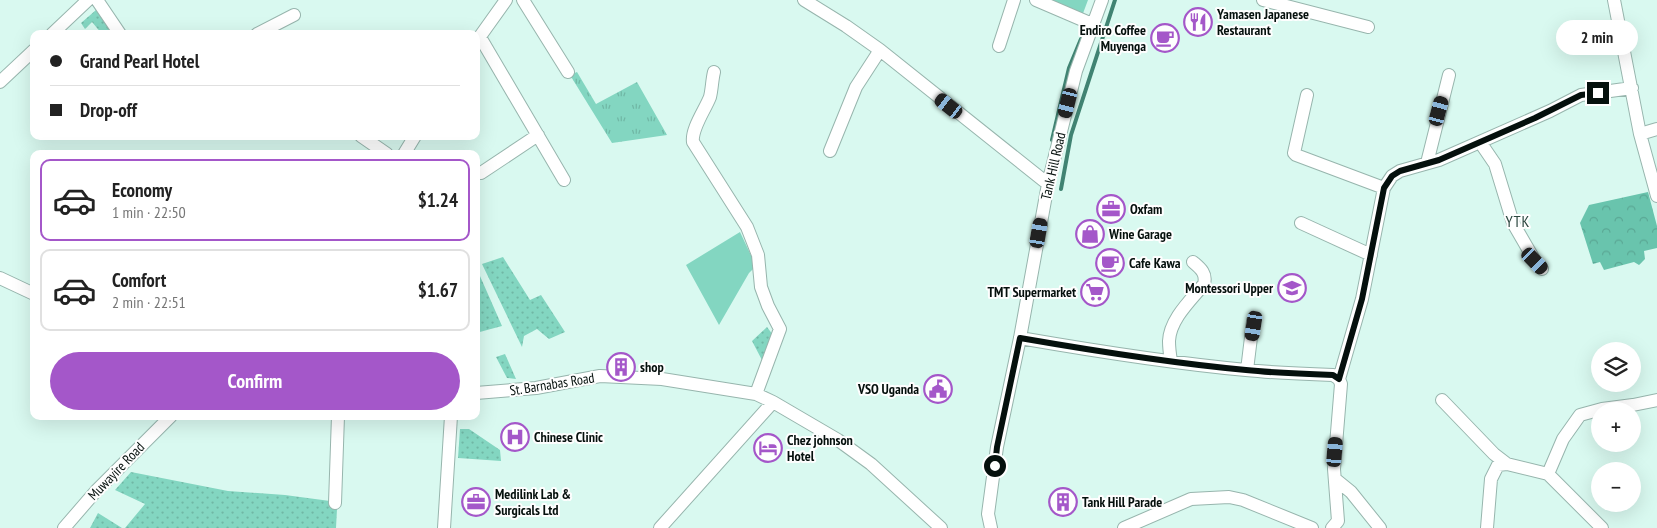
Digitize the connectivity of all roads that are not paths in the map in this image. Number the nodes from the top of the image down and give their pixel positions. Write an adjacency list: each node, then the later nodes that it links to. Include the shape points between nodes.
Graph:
1 (88, 0): 14 (street)
2 (97, 0): 15 (street)
3 (506, 0): 17 (street)
4 (523, 0): 22 (street)
5 (804, 0): 20 (street)
6 (1014, 0): 19 (street)
7 (1036, 0): 12 (street)
8 (1102, 0): 12 (street, Tank Hill Road)
9 (1263, 0): 13 (street)
10 (1614, 0): 26 (street)
11 (294, 14): 16 (street)
12 (1092, 24): 38 (street, Tank Hill Road, via 1076,71)
13 (1368, 27)
14 (56, 30)
15 (117, 30)
16 (264, 30)
17 (480, 36)
18 (480, 42): 30 (street)
19 (1000, 46)
20 (880, 50): 34 (street, via 856,88); 38 (street)
21 (30, 54): 25 (street)
22 (568, 72)
23 (714, 72): 53 (street, via 710,96 693,142 748,227 758,255 761,287 780,328)
24 (1449, 75): 35 (street)
25 (0, 82)
26 (1632, 88): 29 (street); 32 (street, via 1581,95)
27 (1307, 95): 39 (street, via 1294,153)
28 (1657, 129): 29 (street)
29 (1640, 134): 40 (street)
30 (538, 135): 36 (street); 37 (street)
31 (367, 140): 33 (street)
32 (1480, 142): 35 (street); 44 (street, via 1495,164 1513,223)
33 (382, 150)
34 (830, 151)
35 (1427, 163): 39 (street, via 1400,171)
36 (481, 173)
37 (564, 180)
38 (1048, 184): 48 (street, Tank Hill Road)
39 (1384, 188): 42 (street)
40 (1657, 196)
41 (1300, 223): 42 (street)
42 (1371, 254): 51 (street)
43 (1193, 262): 49 (street, via 1202,270 1206,280 1173,327 1169,340)
44 (1542, 269)
45 (0, 278): 46 (street)
46 (30, 292)
47 (1253, 321): 50 (street)
48 (1020, 338): 49 (street); 64 (street, Tank Hill Road, via 997,447)
49 (1171, 361): 50 (street)
50 (1247, 370): 51 (street, via 1333,375)
51 (1339, 379): 62 (street)
52 (480, 393): 53 (street, St. Barnabas Road, via 536,388 600,376 662,379)
53 (756, 394): 56 (street, St. Barnabas Road)
54 (1442, 400): 60 (street)
55 (1657, 400): 61 (street, via 1580,415 1563,439)
56 (774, 402): 67 (street); 68 (street, St. Barnabas Road, via 872,464)
57 (167, 420): 65 (street, Muwayire Road)
58 (338, 420): 63 (street)
59 (451, 420): 66 (street)
60 (1507, 464): 61 (street); 75 (street, via 1498,465 1491,478)
61 (1548, 474): 76 (street)
62 (1335, 479): 73 (street, via 1338,521); 74 (street, via 1351,492)
63 (335, 503)
64 (988, 514): 69 (street, Tank Hill Road); 70 (street, Tank Hill Road)
65 (64, 528)
66 (444, 528)
67 (660, 528)
68 (941, 528)
69 (982, 528)
70 (991, 528)
71 (1124, 528): 72 (street, via 1191,499 1229,497)
72 (1312, 528)
73 (1332, 528)
74 (1380, 528)
75 (1487, 528)
76 (1602, 528)

